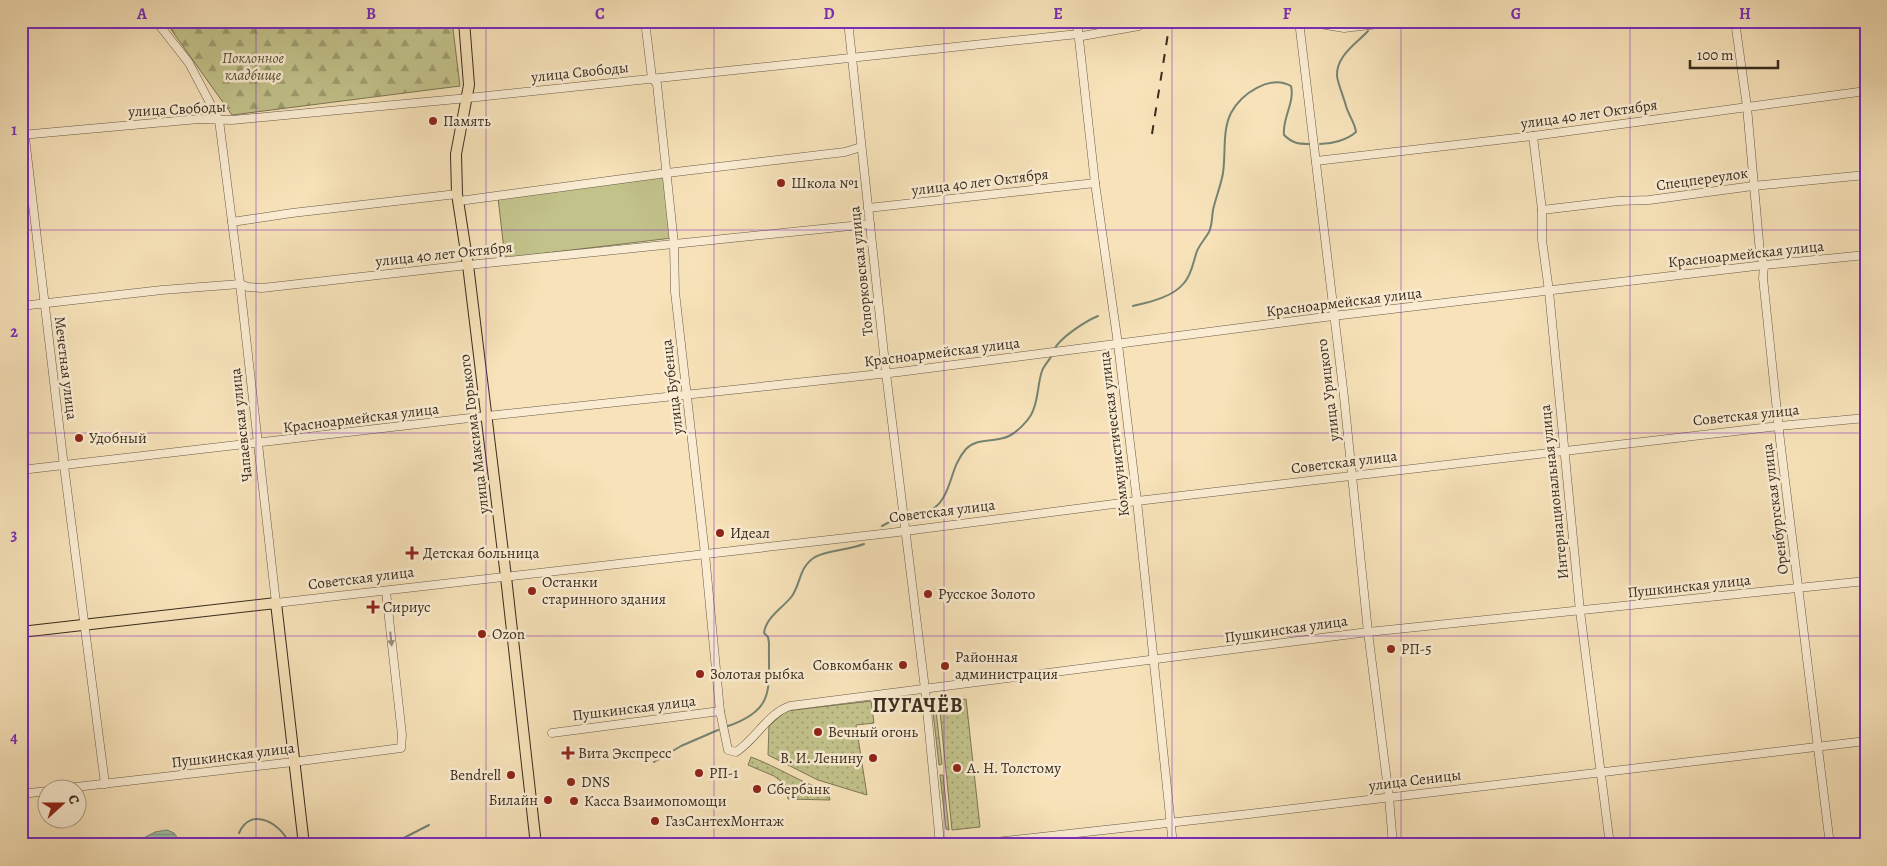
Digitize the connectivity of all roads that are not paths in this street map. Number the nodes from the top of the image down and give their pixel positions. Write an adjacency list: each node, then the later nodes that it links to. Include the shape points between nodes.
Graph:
1 (156, 21): 17 (street, Чапаевская улица, via 189,63)
2 (464, 21): 14 (main road, улица Максима Горького)
3 (646, 21): 12 (street, улица Бубенца)
4 (848, 21): 11 (street, Топорковская улица)
5 (1077, 21): 10 (street, Коммунистическая улица)
6 (1301, 21): 7 (street, via 1344,28); 21 (street, улица Урицкого)
7 (1404, 21)
8 (1735, 21): 16 (street, Оренбургская улица)
9 (1139, 26): 10 (street, улица Свободы, via 1082,36)
10 (1078, 34): 11 (street, улица Свободы); 24 (street, Коммунистическая улица)
11 (852, 56): 12 (street, улица Свободы); 20 (street, Топорковская улица)
12 (652, 78): 14 (street, улица Свободы); 22 (street, улица Бубенца, via 657,84)
13 (1866, 91): 16 (street, улица 40 лет Октября)
14 (468, 98): 17 (street, улица Свободы); 26 (main road, улица Максима Горького, via 456,154)
15 (21, 104): 18 (street, Мечетная улица)
16 (1747, 107): 19 (street, улица 40 лет Октября); 25 (street, Оренбургская улица)
17 (219, 120): 18 (street, улица Свободы); 29 (street, Чапаевская улица)
18 (24, 134): 37 (street, Мечетная улица)
19 (1533, 136): 21 (street, улица 40 лет Октября); 28 (street, Интернациональная улица)
20 (861, 147): 22 (street, via 845,152); 27 (street, Топорковская улица)
21 (1316, 162): 39 (street, улица Урицкого)
22 (667, 173): 26 (street); 31 (street, улица Бубенца)
23 (1866, 175): 25 (street, Спецпереулок)
24 (1095, 183): 27 (street, улица 40 лет Октября); 40 (street, Коммунистическая улица)
25 (1753, 186): 28 (street, Спецпереулок); 34 (street, Оренбургская улица)
26 (458, 197): 29 (street); 33 (main road, улица Максима Горького)
27 (868, 208): 30 (street, Топорковская улица)
28 (1542, 210): 36 (street, Интернациональная улица, via 1542,240)
29 (232, 222): 35 (street, Чапаевская улица)
30 (870, 224): 31 (street, улица 40 лет Октября); 41 (street, Топорковская улица)
31 (674, 244): 33 (street, улица 40 лет Октября); 42 (street, улица Бубенца, via 675,292)
32 (1866, 255): 34 (street, Красноармейская улица)
33 (468, 265): 35 (street, улица 40 лет Октября, via 262,288); 43 (main road, улица Максима Горького)
34 (1764, 265): 36 (street, Красноармейская улица); 45 (street, Оренбургская улица)
35 (240, 284): 37 (street, улица 40 лет Октября); 46 (street, Чапаевская улица)
36 (1550, 291): 39 (street, Красноармейская улица); 47 (street, Интернациональная улица)
37 (44, 303): 38 (street, улица 40 лет Октября); 48 (street, Мечетная улица)
38 (21, 306)
39 (1333, 316): 40 (street, Красноармейская улица); 50 (street, улица Урицкого)
40 (1118, 344): 41 (street, Красноармейская улица); 51 (street, Коммунистическая улица)
41 (886, 373): 42 (street, Красноармейская улица); 52 (street, Топорковская улица)
42 (687, 395): 43 (street, Красноармейская улица); 53 (street, улица Бубенца)
43 (487, 416): 46 (street, Красноармейская улица); 54 (main road, улица Максима Горького)
44 (1866, 418): 45 (street, Советская улица)
45 (1779, 426): 47 (street, Советская улица); 56 (street, Оренбургская улица)
46 (258, 444): 48 (street, Красноармейская улица); 58 (street, Чапаевская улица)
47 (1564, 452): 50 (street, Советская улица); 59 (street, Интернациональная улица)
48 (64, 465): 49 (street, Красноармейская улица); 60 (street, Мечетная улица)
49 (21, 470)
50 (1352, 476): 51 (street, Советская улица); 62 (street, улица Урицкого)
51 (1136, 501): 52 (street, Советская улица); 63 (street, Коммунистическая улица)
52 (906, 531): 53 (street, Советская улица); 64 (street, Топорковская улица)
53 (705, 554): 54 (street, Советская улица); 65 (street, улица Бубенца)
54 (506, 577): 57 (street, Советская улица); 79 (main road, улица Максима Горького)
55 (1866, 581): 56 (street, Пушкинская улица)
56 (1798, 588): 59 (street, Пушкинская улица); 68 (street, Оренбургская улица)
57 (386, 590): 58 (street, Советская улица); 70 (street, Пушкинская улица, one-way to 70, via 401,748)
58 (276, 603): 60 (main road, Советская улица); 70 (main road, Чапаевская улица)
59 (1580, 611): 62 (street, Пушкинская улица); 71 (street, Интернациональная улица)
60 (84, 624): 61 (main road, Советская улица); 72 (street, Мечетная улица)
61 (21, 632)
62 (1368, 632): 63 (street, Пушкинская улица); 76 (street, улица Урицкого)
63 (1152, 660): 64 (street, Пушкинская улица); 77 (street, Коммунистическая улица)
64 (925, 689): 69 (street, Пушкинская улица, via 790,706 778,712 745,746 736,752); 80 (street, Топорковская улица)
65 (720, 711): 66 (street, Пушкинская улица); 69 (street, улица Бубенца)
66 (552, 733)
67 (1866, 741): 68 (street, улица Сеницы)
68 (1817, 746): 71 (street, улица Сеницы); 85 (street, Оренбургская улица)
69 (728, 750)
70 (294, 762): 72 (street, Пушкинская улица); 78 (main road, Чапаевская улица)
71 (1600, 771): 76 (street, улица Сеницы); 84 (street, Интернациональная улица)
72 (105, 784): 73 (street, Пушкинская улица)
73 (88, 786)
74 (38, 792): 75 (street)
75 (21, 794)
76 (1389, 797): 77 (street, улица Сеницы); 83 (street, улица Урицкого)
77 (1170, 822): 81 (street, улица Сеницы); 82 (street, Коммунистическая улица)
78 (304, 845)
79 (536, 845)
80 (939, 845)
81 (968, 845)
82 (1173, 845)
83 (1393, 845)
84 (1610, 845)
85 (1830, 845)

